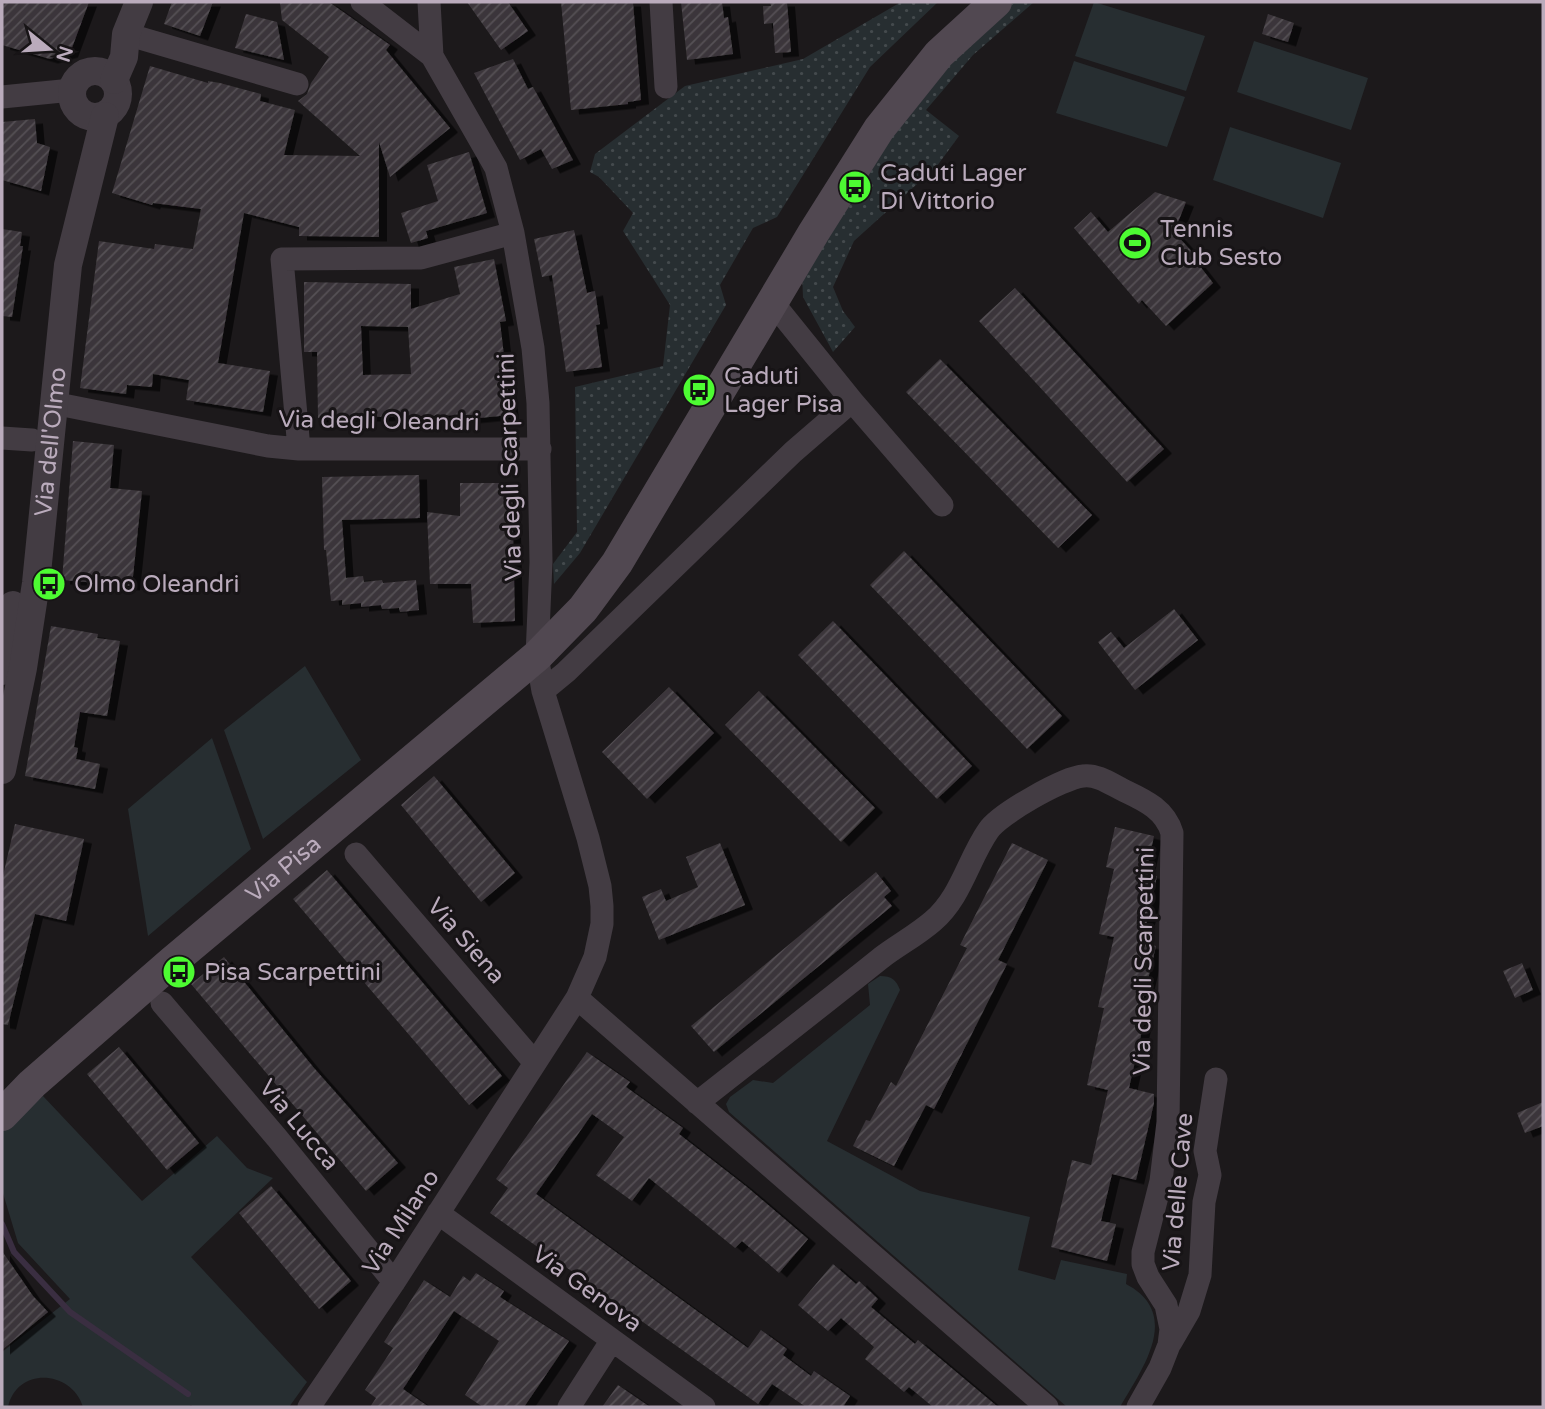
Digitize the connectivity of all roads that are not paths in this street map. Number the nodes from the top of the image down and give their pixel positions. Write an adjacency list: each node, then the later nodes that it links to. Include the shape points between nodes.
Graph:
1 (139, 2): 6 (street, Via dell'Olmo)
2 (362, 2): 7 (street, Via degli Scarpettini)
3 (429, 2): 7 (street)
4 (661, 2): 10 (street)
5 (996, 2): 15 (main road, Via Pisa, via 952,40 895,106)
6 (126, 34): 8 (street, Via dell'Olmo, via 124,57); 9 (street)
7 (432, 56): 14 (street, Via degli Scarpettini, via 496,167)
8 (104, 75): 11 (street, via 80,76); 13 (street, Via dell'Olmo, via 118,88 117,104)
9 (297, 84)
10 (666, 87)
11 (72, 90): 12 (street); 13 (street, via 76,109)
12 (2, 97)
13 (96, 116): 17 (street, Via dell'Olmo, via 68,265); 19 (street, Via dell'Olmo, via 57,235)
14 (513, 233): 20 (street, via 421,258 282,259); 21 (street, Via degli Scarpettini, via 533,348)
15 (773, 303): 16 (street); 23 (main road, Via Pisa, via 617,564 583,609)
16 (852, 401): 22 (street); 25 (street)
17 (52, 403): 20 (street, Via degli Oleandri); 26 (street, Via dell'Olmo, via 36,583)
18 (2, 438): 19 (street)
19 (32, 440): 24 (street, Via dell'Olmo, via 18,579)
20 (299, 449): 21 (street, Via degli Oleandri)
21 (540, 449): 23 (street, Via degli Scarpettini)
22 (942, 505)
23 (537, 656): 25 (street, Via degli Scarpettini); 32 (main road, Via Pisa)
24 (2, 671)
25 (542, 691): 28 (street, Via degli Scarpettini, via 582,817 603,905 595,957)
26 (2, 770)
27 (356, 854): 30 (street, Via Siena)
28 (577, 998): 30 (street, Via degli Scarpettini); 34 (street)
29 (162, 1003): 37 (street, Via Lucca)
30 (535, 1063): 36 (street, Via Milano)
31 (1216, 1079): 39 (street, Via delle Cave, via 1205,1151 1210,1175 1200,1275 1189,1311)
32 (32, 1084): 33 (main road, Via Pisa); 35 (main road, Via Pisa)
33 (2, 1100)
34 (697, 1103): 39 (street, Via degli Scarpettini, via 935,920 962,883 998,818 1085,775 1148,802 1168,821 1172,834 1168,1122 1143,1265 1170,1317); 43 (street)
35 (2, 1115)
36 (438, 1213): 37 (street, Via Milano); 38 (street, Via Genova)
37 (394, 1282): 40 (street, Via Milano)
38 (612, 1340): 41 (street); 42 (street, Via Genova)
39 (1169, 1345): 44 (street, Via degli Scarpettini)
40 (309, 1407)
41 (569, 1407)
42 (704, 1407)
43 (1047, 1407)
44 (1138, 1407)

